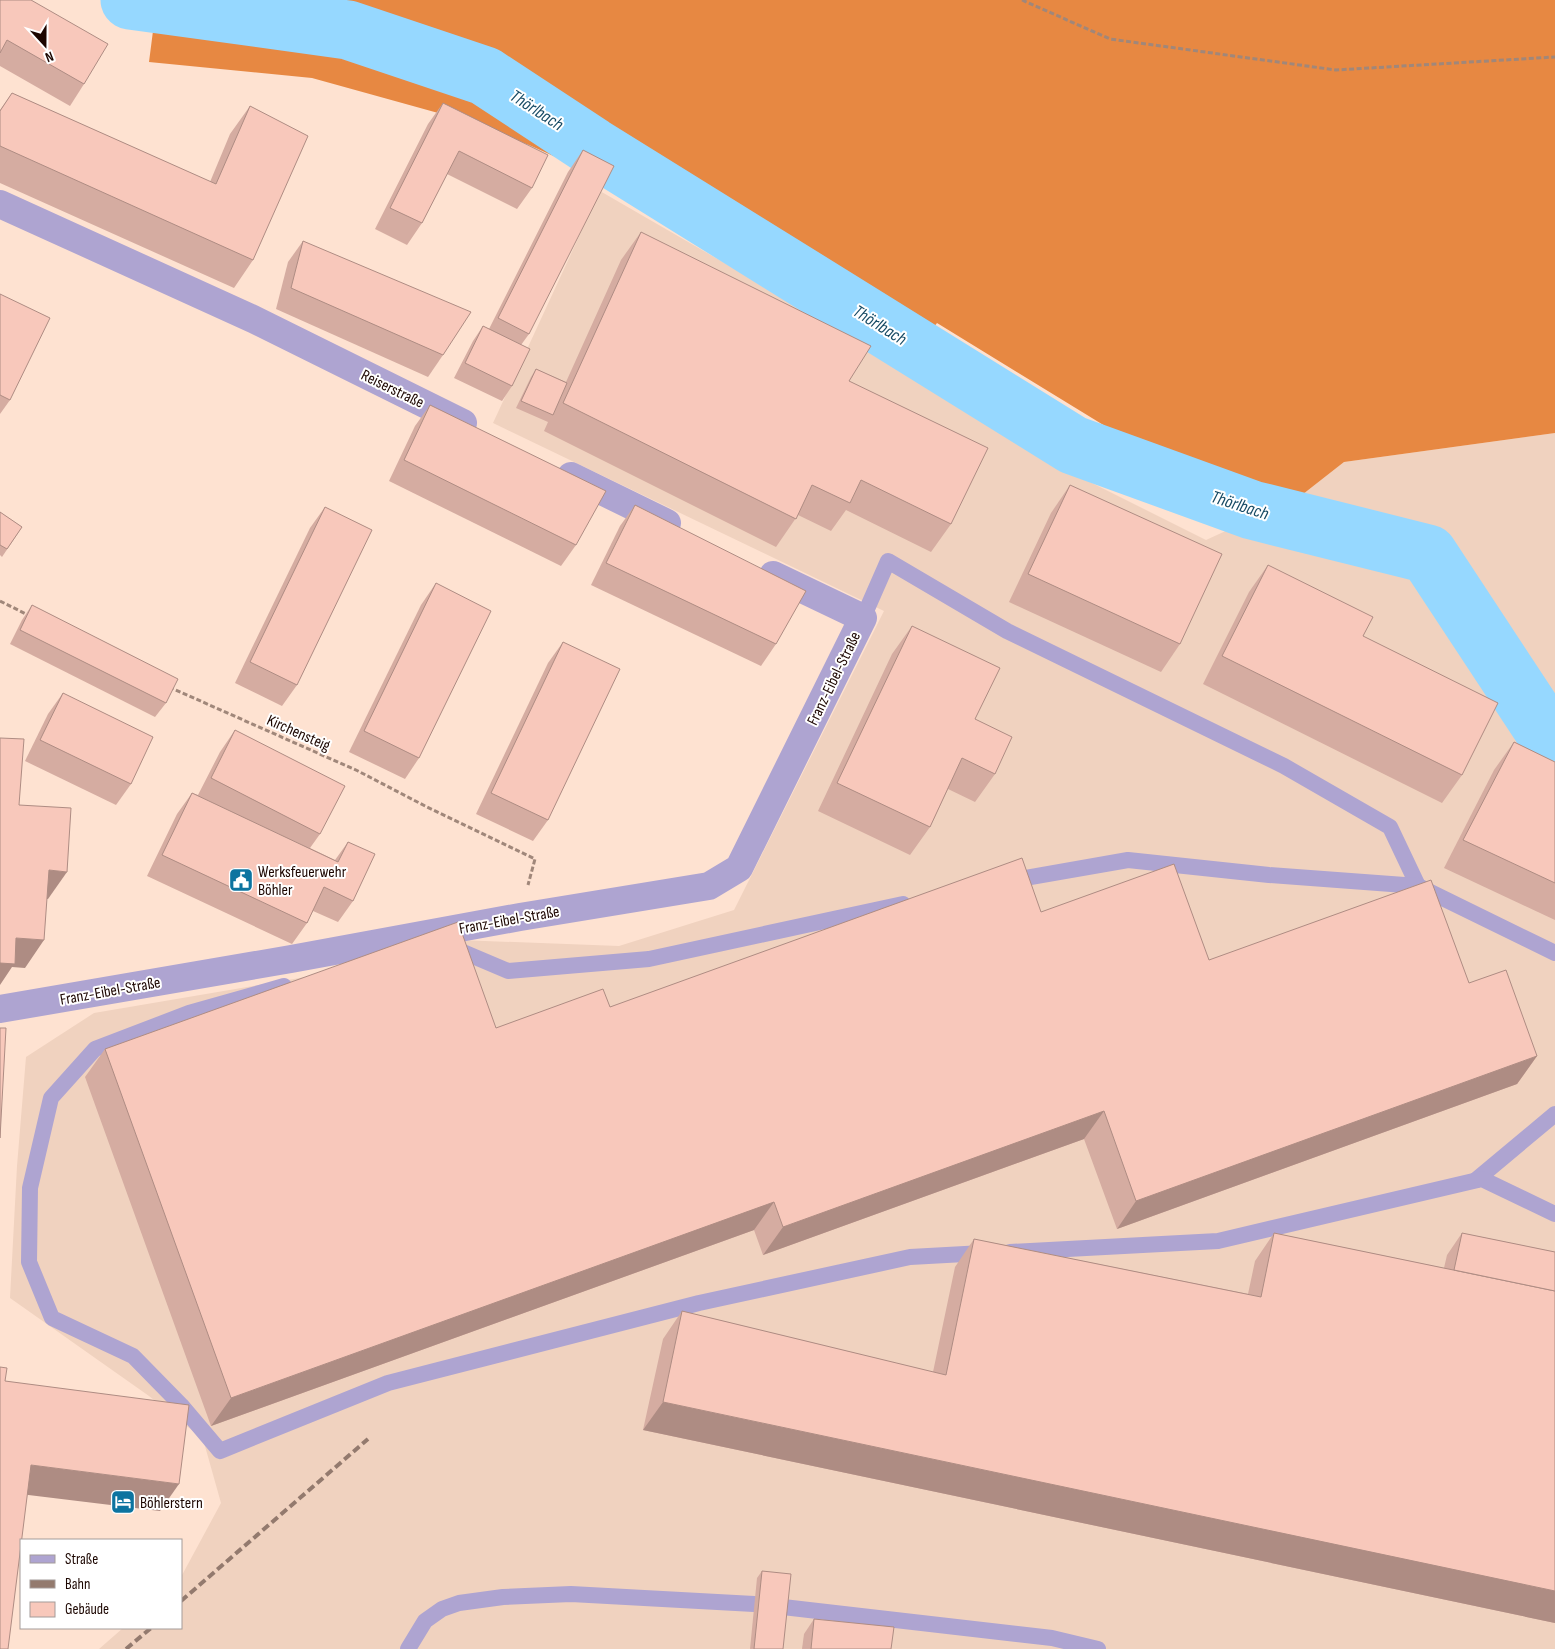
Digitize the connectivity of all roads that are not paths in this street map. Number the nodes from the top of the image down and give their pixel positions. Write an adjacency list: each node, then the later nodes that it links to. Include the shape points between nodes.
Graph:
1 (0, 204): 2 (street, Reiserstraße, via 254,319)
2 (486, 434)
3 (548, 464): 4 (street)
4 (691, 535)
5 (753, 566): 6 (street)
6 (863, 618): 8 (lane, via 888,561 1007,631 1284,766 1390,827); 13 (street, Franz-Eibel-Straße, via 739,868 709,886)
7 (997, 884): 8 (lane, via 1128,860)
8 (1418, 886): 10 (lane)
9 (920, 900): 11 (lane, via 650,959 508,971 442,943)
10 (1555, 952)
11 (395, 956)
12 (301, 982): 15 (lane, via 189,1013 95,1049 51,1098 30,1188 29,1262 52,1318 133,1356 220,1451 388,1383 699,1303 920,1257 1218,1241)
13 (0, 1009)
14 (1555, 1114): 15 (lane)
15 (1476, 1180): 16 (lane, via 1482,1179)
16 (1555, 1214)
17 (754, 1604): 19 (lane, via 571,1594 503,1597 459,1603 442,1609 425,1622)
18 (784, 1607): 20 (lane, via 1052,1638)
19 (408, 1649)
20 (1098, 1649)

